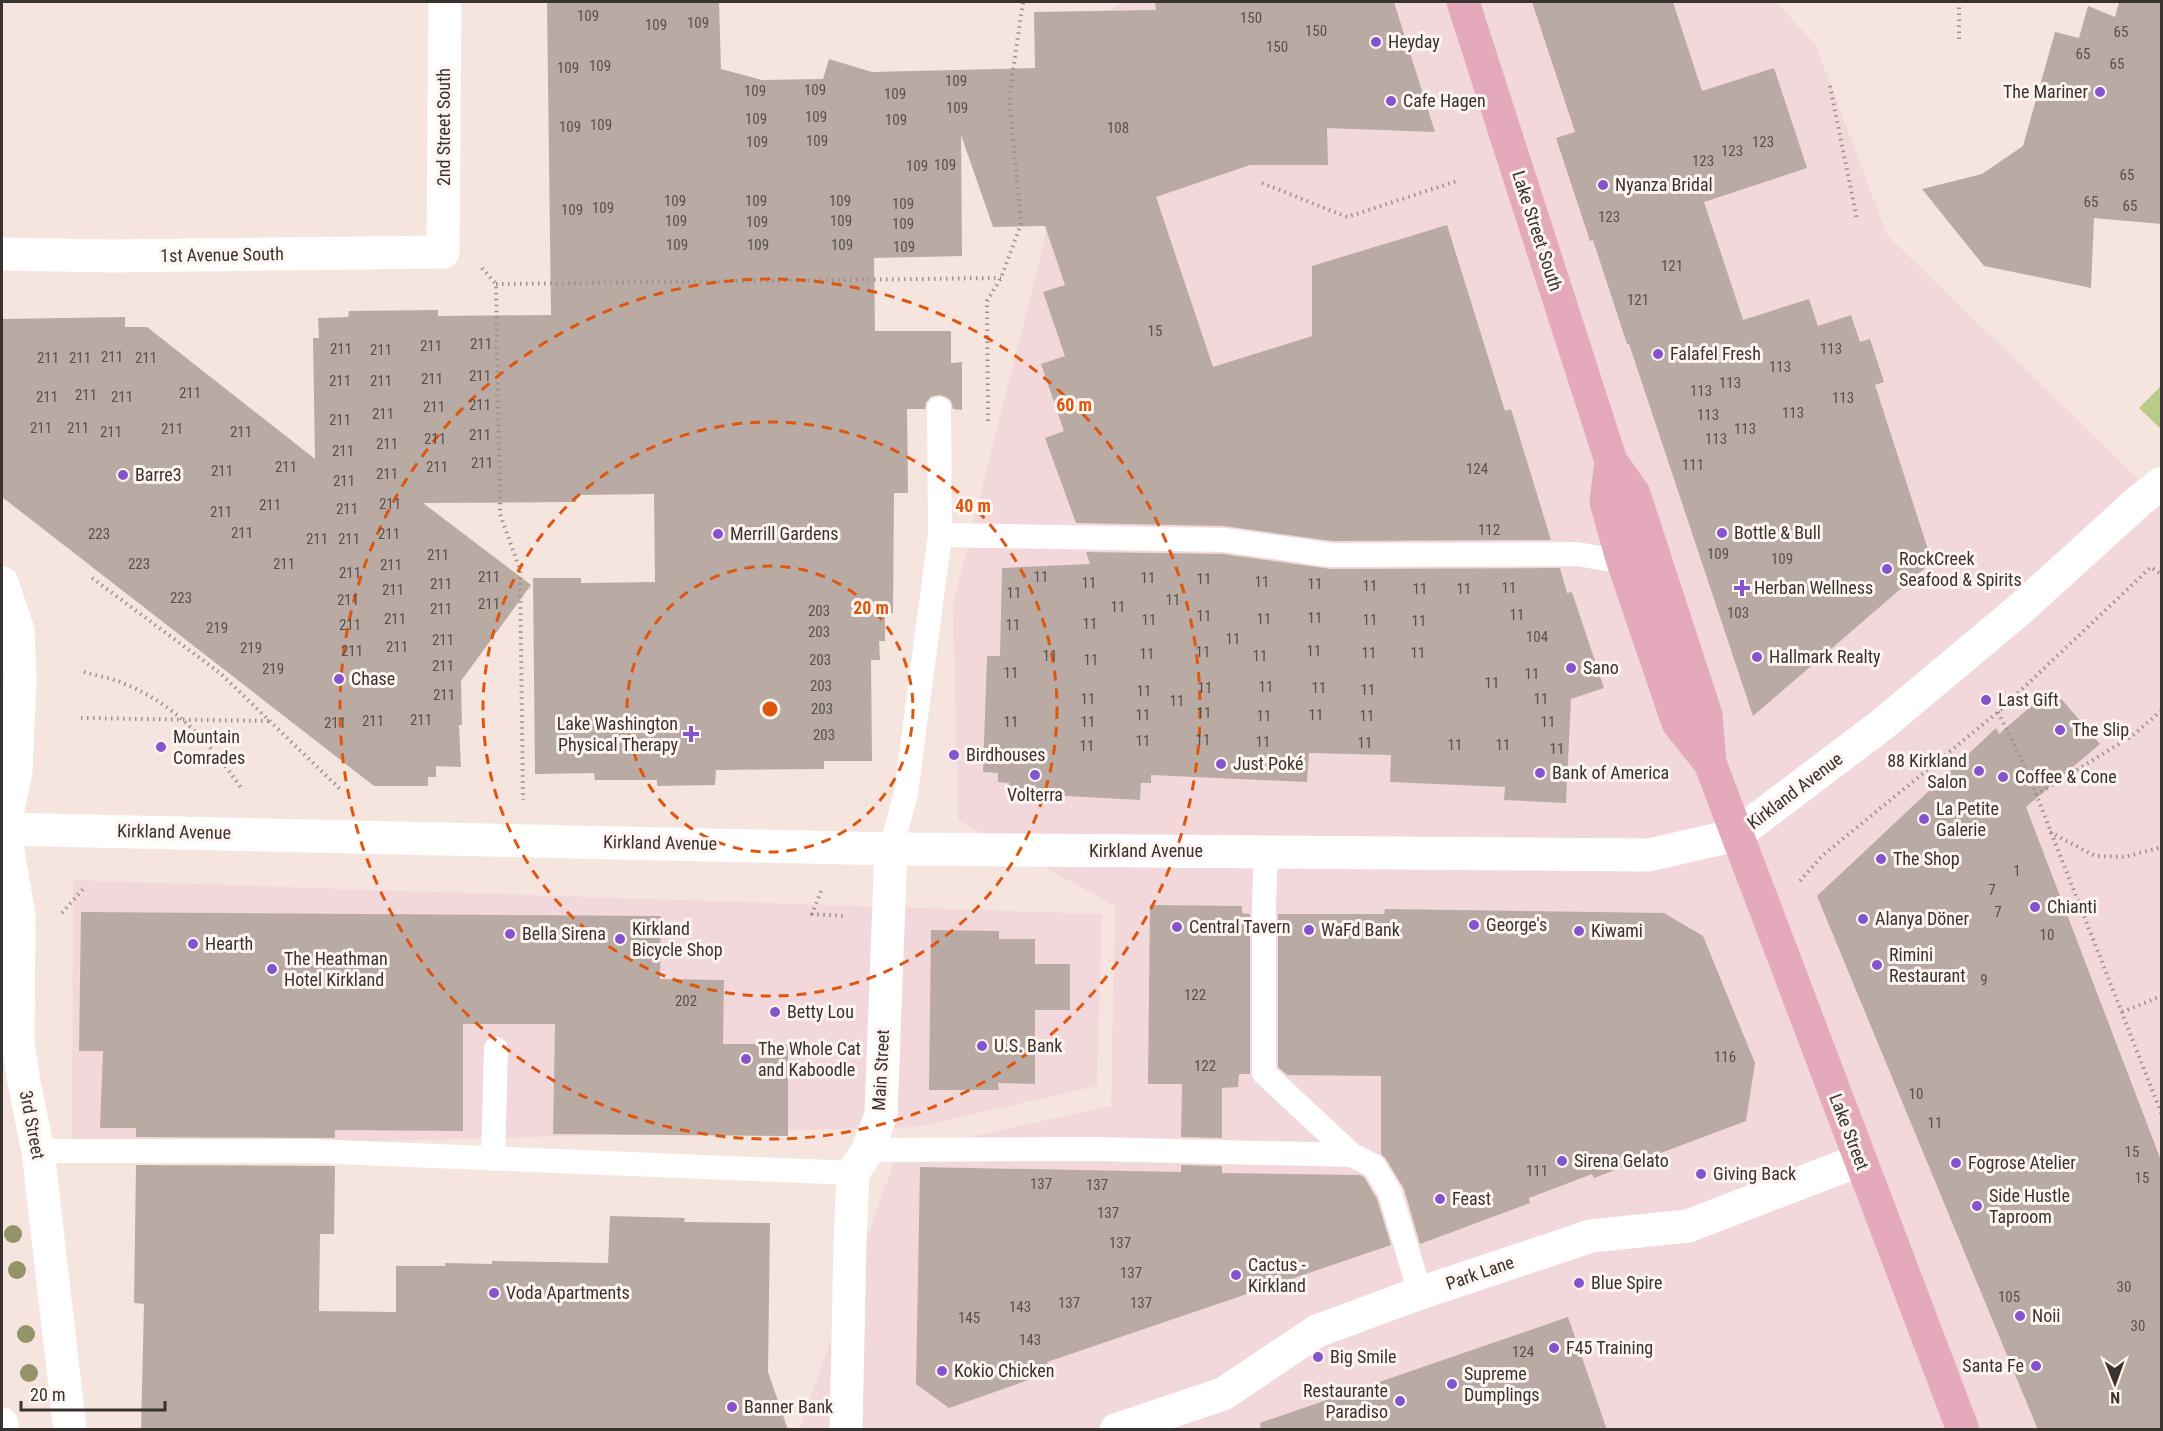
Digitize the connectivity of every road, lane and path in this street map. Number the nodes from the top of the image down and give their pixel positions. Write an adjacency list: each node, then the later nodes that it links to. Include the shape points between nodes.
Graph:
1 (445, 2): 10 (street, 2nd Street South)
2 (1023, 2): 12 (path, via 1009,97 1021,224)
3 (1463, 2): 15 (main road, Lake Street South)
4 (1959, 2): 5 (path)
5 (1959, 39)
6 (1830, 86): 9 (path)
7 (1457, 181): 8 (path, via 1347,217)
8 (1262, 183)
9 (1857, 219)
10 (442, 252): 11 (street, 1st Avenue South)
11 (2, 254)
12 (1000, 278): 14 (path, via 987,301); 35 (path, via 496,284 500,514 520,570)
13 (939, 409): 17 (lane)
14 (988, 421)
15 (1611, 461): 18 (main road, Lake Street South, via 1606,502); 28 (main road, Lake Street South, via 1634,494 1703,704)
16 (2154, 500): 34 (street, Kirkland Avenue, via 1883,724)
17 (940, 535): 18 (lane, via 1224,540 1331,555 1577,554); 37 (lane, via 906,793)
18 (1623, 562): 28 (main road, Lake Street South, via 1678,723)
19 (2162, 575): 24 (path, via 2151,567)
20 (92, 578): 27 (path, via 220,673)
21 (2, 584): 32 (street, via 18,630 20,679 16,771)
22 (84, 672): 26 (path, via 124,683)
23 (2162, 710): 31 (path, via 2132,736)
24 (1998, 712): 31 (path); 39 (path, via 1822,856)
25 (81, 718): 26 (path)
26 (182, 719): 27 (path); 29 (path, via 212,749)
27 (270, 722): 30 (path)
28 (1710, 763): 34 (main road, Lake Street South)
29 (241, 788)
30 (342, 791)
31 (2036, 795): 33 (path)
32 (2, 831): 35 (street, Kirkland Avenue); 48 (street, 3rd Street, via 19,916 18,1043)
33 (2050, 832): 36 (path, via 2095,856 2124,857); 45 (path)
34 (1736, 835): 38 (street, Kirkland Avenue, via 1649,855); 51 (main road, Lake Street)
35 (523, 840): 37 (street, Kirkland Avenue)
36 (2162, 847)
37 (891, 849): 38 (street, Kirkland Avenue); 52 (street, Main Street, via 881,1114)
38 (1266, 852): 49 (lane, via 1264,1073)
39 (1800, 881)
40 (83, 889): 43 (path)
41 (820, 891): 42 (path, via 812,914)
42 (848, 916)
43 (57, 918)
44 (2162, 996): 45 (path)
45 (2121, 1012): 47 (path)
46 (496, 1049): 50 (lane)
47 (2162, 1115)
48 (38, 1152): 50 (lane, via 311,1151); 56 (street, 3rd Street)
49 (1352, 1155): 52 (lane, via 1094,1149); 53 (lane, via 1374,1166 1390,1193)
50 (493, 1159): 52 (lane)
51 (1860, 1160): 53 (street, Park Lane, via 1688,1226 1591,1236); 59 (main road, Lake Street)
52 (861, 1161): 57 (street, Main Street, via 850,1243)
53 (1420, 1293): 58 (street, Park Lane, via 1317,1331 1223,1394)
54 (2, 1424): 55 (street)
55 (2, 1430)
56 (70, 1430)
57 (846, 1430)
58 (1116, 1430)
59 (1963, 1430)

